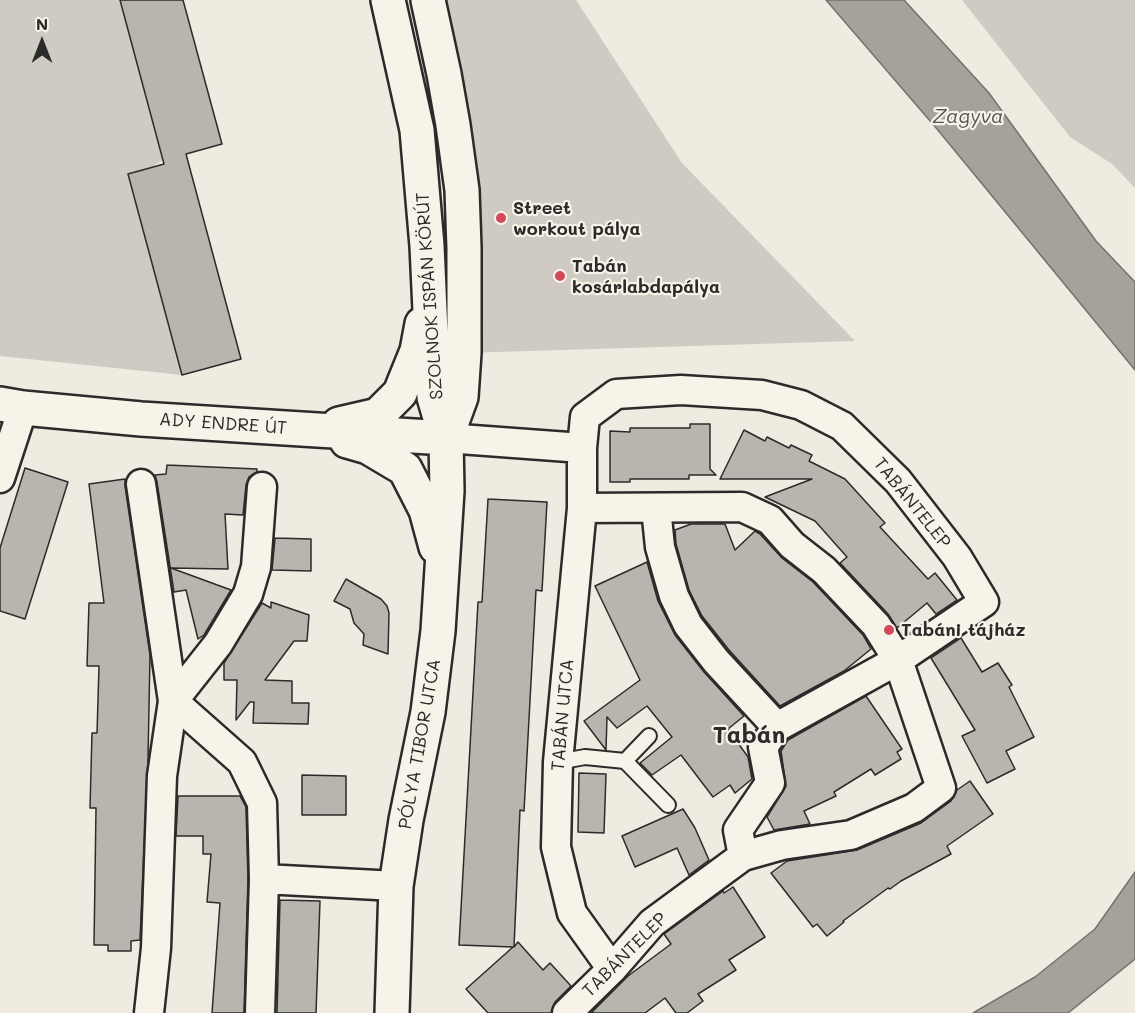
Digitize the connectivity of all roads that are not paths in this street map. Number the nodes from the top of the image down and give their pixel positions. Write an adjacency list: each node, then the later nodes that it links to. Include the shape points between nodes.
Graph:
1 (388, 0): 3 (street, SZOLNOK ISPÁN KÖRÚT, via 417,130)
2 (428, 0): 6 (street, SZOLNOK ISPÁN KÖRÚT, via 453,125 464,236 461,397)
3 (428, 296): 5 (street, via 417,351 400,393 378,415); 6 (street, SZOLNOK ISPÁN KÖRÚT, via 434,397)
4 (12, 406): 5 (street, ADY ENDRE ÚT); 8 (street)
5 (311, 430): 6 (street, ADY ENDRE ÚT); 13 (street, via 368,447 405,469 426,510)
6 (446, 438): 7 (street); 13 (street, PÓLYA TIBOR UTCA)
7 (582, 448): 11 (street, TABÁN UTCA); 14 (street, TABÁNTELEP, via 585,417 616,394 681,390 762,395 801,405 842,426 898,481 957,557 984,602)
8 (0, 478)
9 (141, 484): 15 (street)
10 (262, 487): 15 (street, via 256,567 248,594 218,644)
11 (582, 508): 12 (street, TABÁNTELEP); 19 (street, TABÁN UTCA)
12 (656, 508): 14 (street, TABÁNTELEP, via 742,507 770,520 876,625); 16 (street, via 660,548 674,596 688,625)
13 (442, 566): 23 (street, PÓLYA TIBOR UTCA, via 428,712)
14 (898, 660): 16 (street, TABÁNTELEP); 21 (street, TABÁNTELEP, via 941,788 914,808 851,835 782,845)
15 (173, 701): 22 (street, via 242,762 262,803); 25 (street, via 162,776 156,948)
16 (777, 728): 21 (street, via 763,747 770,783 738,830)
17 (649, 736): 18 (lane)
18 (625, 761): 19 (lane, via 585,757); 20 (lane)
19 (558, 762): 24 (street, TABÁN UTCA, via 556,847 572,913)
20 (668, 805)
21 (743, 856): 24 (street, TABÁNTELEP, via 652,923)
22 (264, 879): 23 (street); 26 (street)
23 (396, 886): 27 (street, PÓLYA TIBOR UTCA)
24 (612, 969): 28 (street, TABÁNTELEP)
25 (149, 1013)
26 (260, 1013)
27 (392, 1013)
28 (567, 1013)

